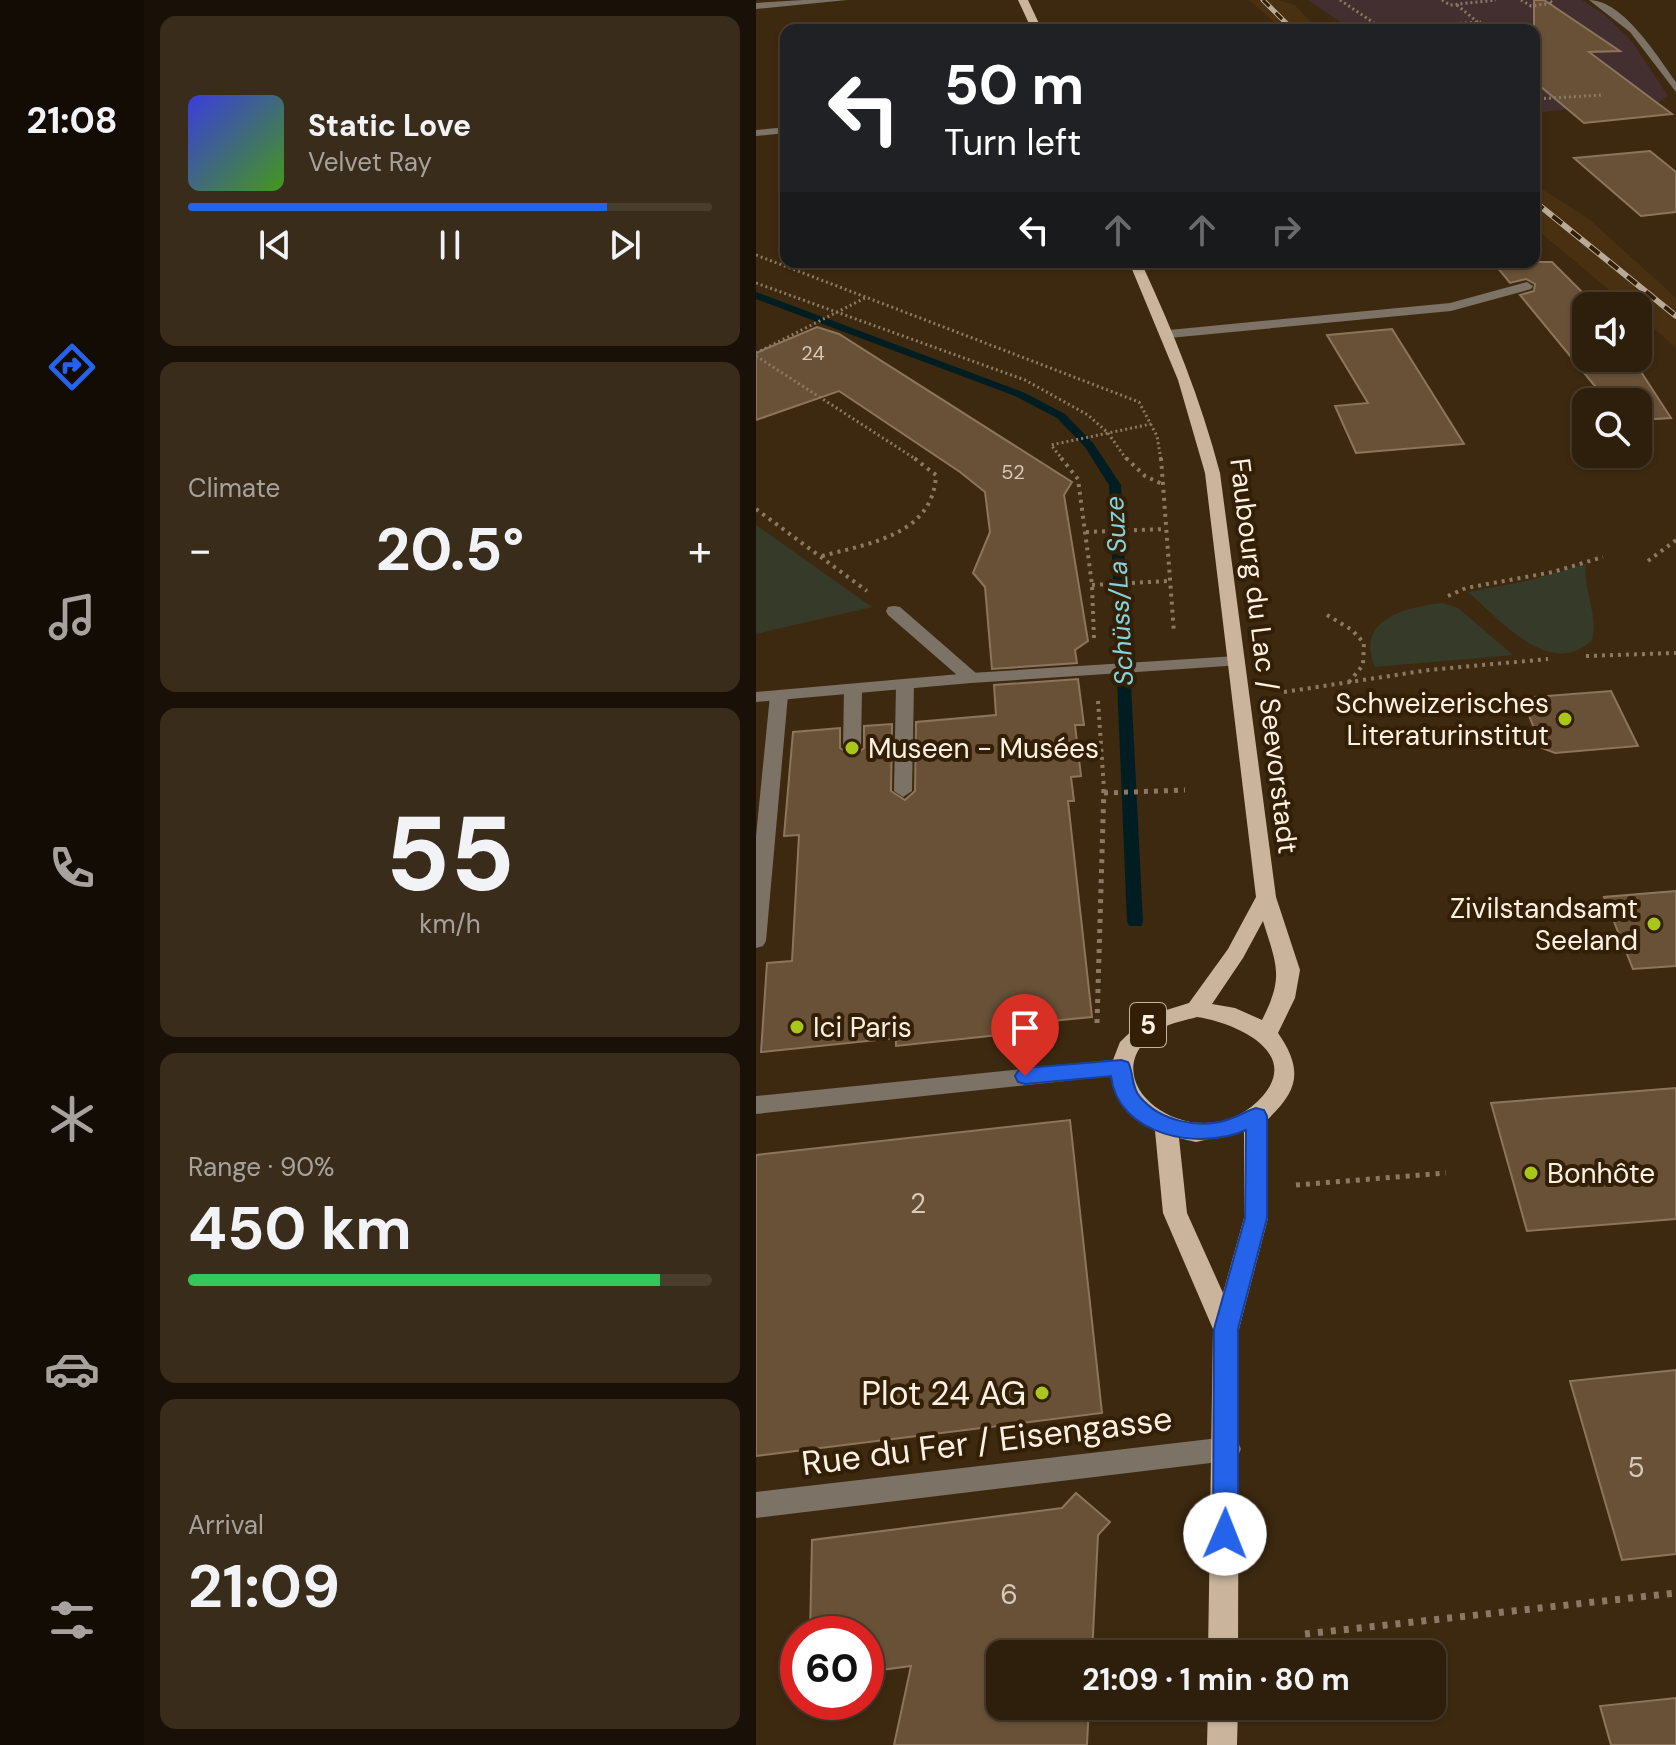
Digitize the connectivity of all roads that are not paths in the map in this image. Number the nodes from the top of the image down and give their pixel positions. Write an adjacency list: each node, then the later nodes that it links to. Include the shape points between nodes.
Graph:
1 (842, 0): 4 (street)
2 (1023, 0): 6 (main road)
3 (1594, 0): 7 (street, via 1633,30)
4 (801, 1): 5 (street)
5 (756, 6)
6 (1034, 24)
7 (1674, 82)
8 (780, 131): 9 (street)
9 (756, 133)
10 (1138, 268): 12 (main road, Faubourg du Lac / Seevorstadt)
11 (1527, 286): 12 (street, via 1451,307)
12 (1169, 334): 14 (main road, Faubourg du Lac / Seevorstadt, via 1211,455)
13 (894, 611): 15 (street)
14 (1236, 661): 15 (street); 22 (main road, Faubourg du Lac / Seevorstadt)
15 (971, 678): 16 (street)
16 (905, 684): 17 (street); 20 (street)
17 (853, 689): 18 (street); 19 (street)
18 (763, 696): 21 (street)
19 (852, 748)
20 (903, 791)
21 (761, 806): 23 (street)
22 (1266, 897): 24 (main road, Faubourg du Lac / Seevorstadt / 5); 25 (main road, Faubourg du Lac / Seevorstadt, via 1289,970 1284,998)
23 (756, 941)
24 (1197, 1009): 25 (main road, 5, via 1236,1014); 26 (main road, 5, via 1153,1021 1136,1034)
25 (1267, 1033): 28 (main road, via 1281,1053 1284,1069 1271,1103)
26 (1121, 1067): 27 (street); 29 (main road, 5, via 1131,1102)
27 (756, 1105)
28 (1256, 1116): 29 (main road, 5, via 1229,1128 1197,1132); 30 (main road, via 1256,1218)
29 (1166, 1126): 30 (main road, via 1175,1213)
30 (1226, 1329): 31 (main road)
31 (1227, 1449): 32 (street, Rue du Fer / Eisengasse); 33 (main road)
32 (756, 1505)
33 (1223, 1640)
34 (1223, 1720): 35 (main road)
35 (1222, 1745)

